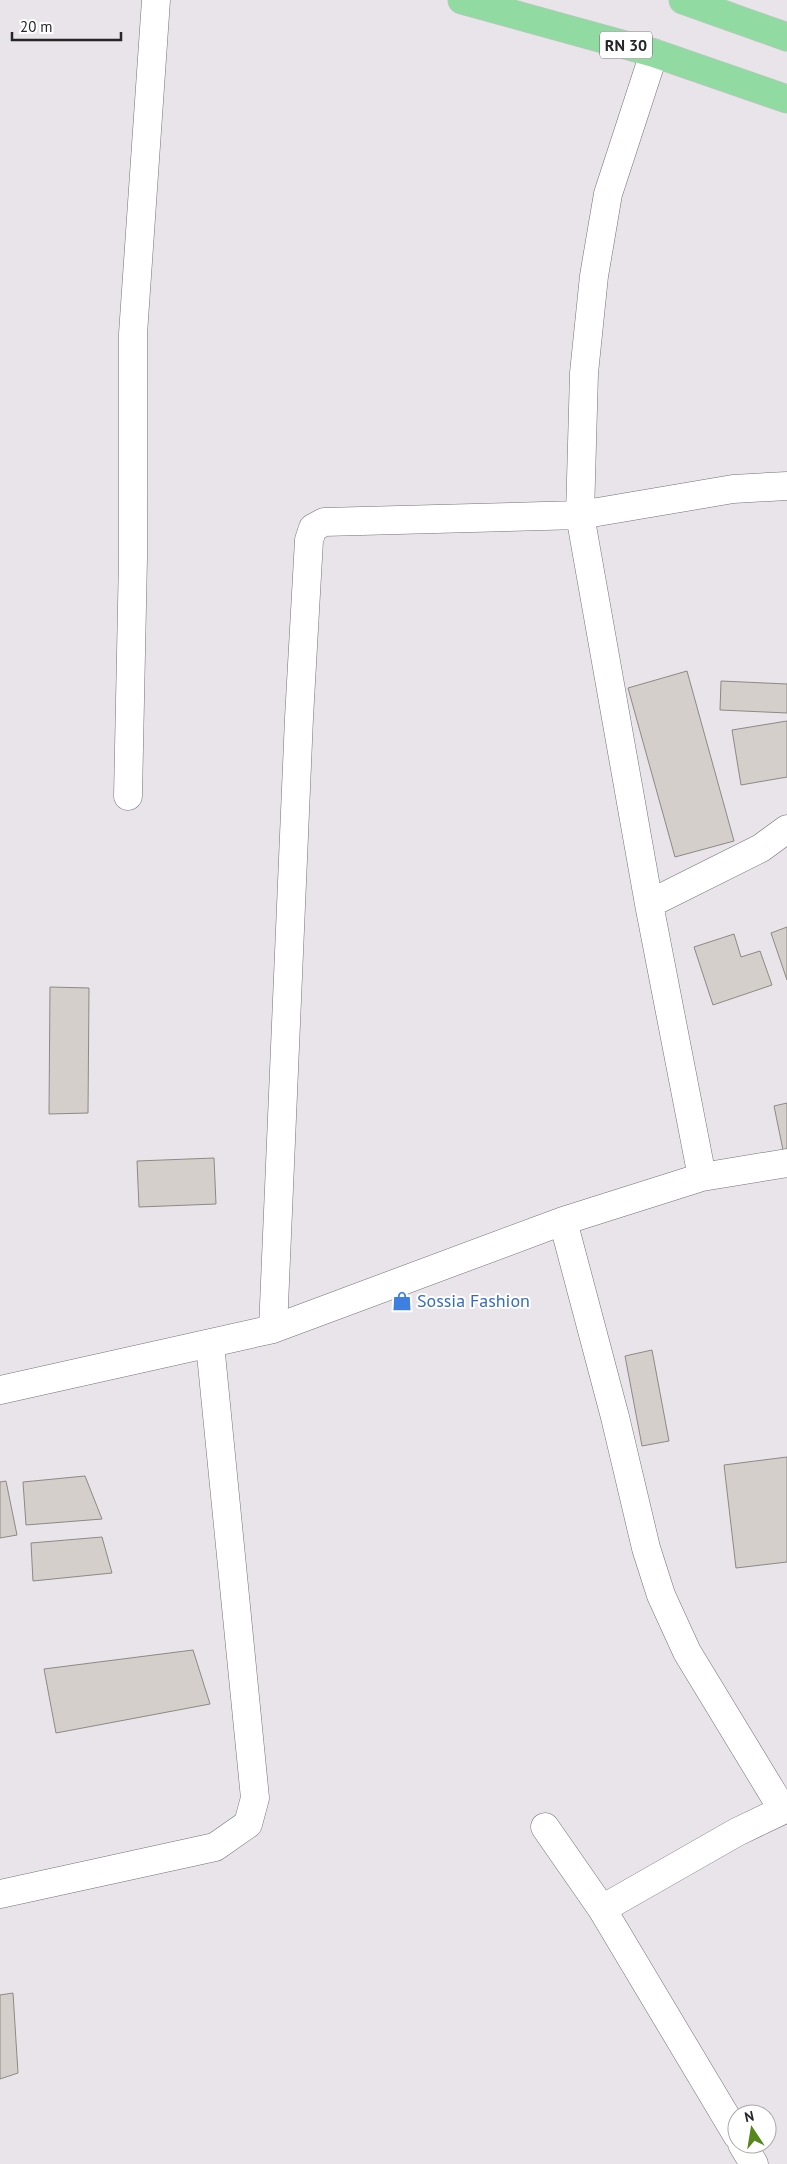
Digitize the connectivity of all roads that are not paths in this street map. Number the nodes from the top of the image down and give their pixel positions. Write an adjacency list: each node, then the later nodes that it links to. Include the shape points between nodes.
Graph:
1 (156, 0): 9 (street, via 133,334)
2 (462, 0): 5 (main road, RN 30)
3 (683, 0): 4 (main road)
4 (787, 36)
5 (654, 53): 6 (main road, RN 30); 8 (street, via 608,194 594,276 584,373)
6 (787, 99)
7 (787, 486): 8 (street, via 734,488)
8 (580, 515): 11 (street); 15 (street, via 324,522 313,528 309,540 298,727)
9 (128, 796)
10 (787, 829): 11 (street, via 761,848)
11 (649, 904): 13 (street)
12 (787, 1163): 13 (street)
13 (702, 1177): 14 (street)
14 (563, 1220): 15 (street); 18 (street, via 646,1548 661,1595 687,1652)
15 (273, 1329): 16 (street)
16 (210, 1344): 17 (street); 20 (street, via 255,1798 248,1824 215,1847)
17 (0, 1390)
18 (785, 1809): 21 (street, via 737,1832)
19 (545, 1827): 21 (street)
20 (0, 1894)
21 (602, 1908): 22 (street)
22 (727, 2118)

